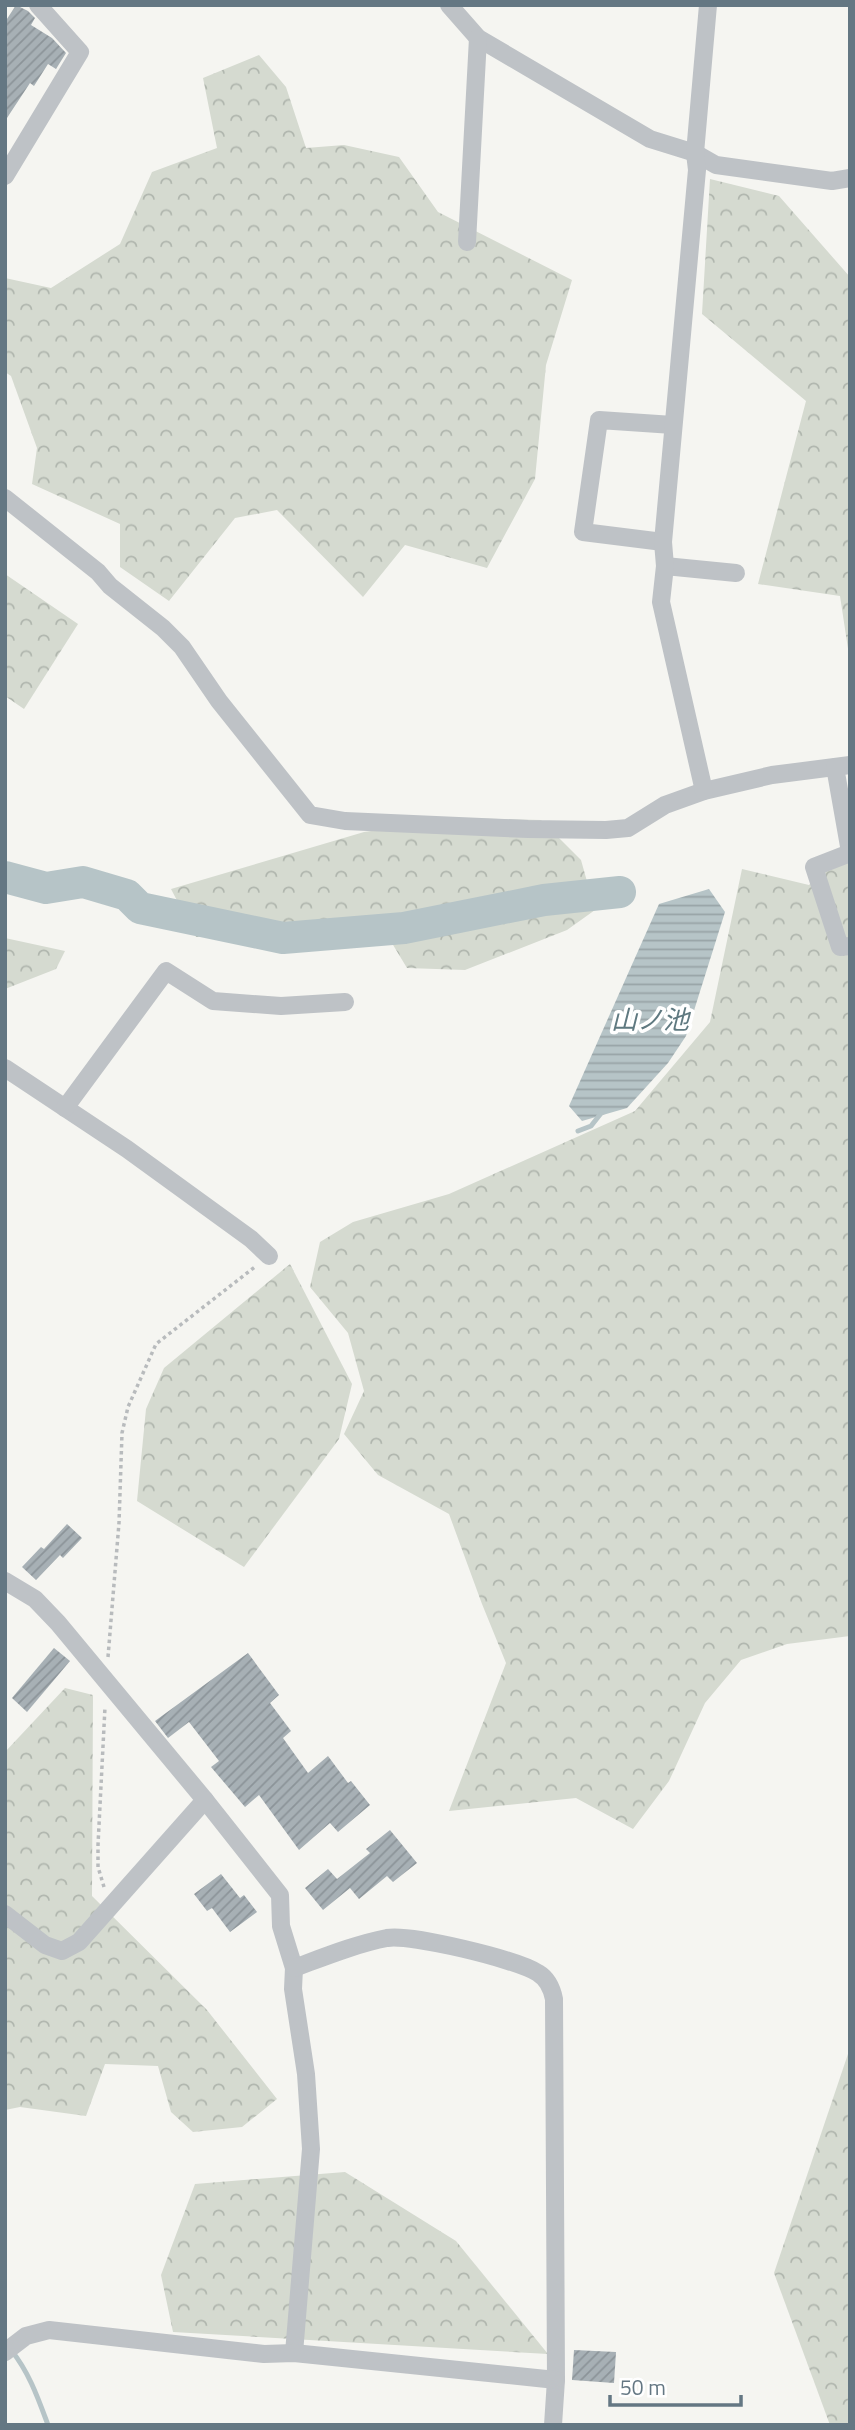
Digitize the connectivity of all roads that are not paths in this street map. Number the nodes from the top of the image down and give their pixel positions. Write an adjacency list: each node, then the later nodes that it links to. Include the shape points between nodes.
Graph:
1 (38, 5): 6 (street, via 80,52)
2 (449, 5): 4 (street)
3 (708, 5): 5 (street)
4 (478, 38): 5 (street, via 650,139); 8 (street)
5 (695, 153): 7 (street, via 716,165 832,181); 9 (street)
6 (5, 176)
7 (850, 178)
8 (467, 242)
9 (673, 425): 11 (street); 11 (street, via 599,420 583,532)
10 (5, 498): 15 (street, via 163,628 310,816 606,830 628,828 665,805)
11 (663, 542): 12 (street)
12 (665, 566): 13 (street); 15 (street, via 661,603)
13 (736, 573)
14 (842, 766): 15 (street, via 772,775); 16 (street)
15 (704, 791)
16 (850, 853): 17 (street, via 814,867 840,947)
17 (850, 946)
18 (345, 1002): 20 (street, via 281,1006 214,1001 166,971)
19 (5, 1068): 20 (street)
20 (65, 1108): 21 (street)
21 (269, 1256)
22 (5, 1581): 23 (street, via 35,1599)
23 (205, 1800): 24 (street, via 79,1942 62,1951 45,1945); 25 (street, via 280,1895 281,1926)
24 (5, 1914)
25 (294, 1968): 27 (street, via 311,2150); 28 (street, via 388,1938 419,1939 509,1961 539,1973 551,1987)
26 (10, 2349): 27 (street, via 26,2336 49,2330 264,2354)
27 (294, 2353): 28 (street)
28 (556, 2380): 29 (street)
29 (553, 2425)

